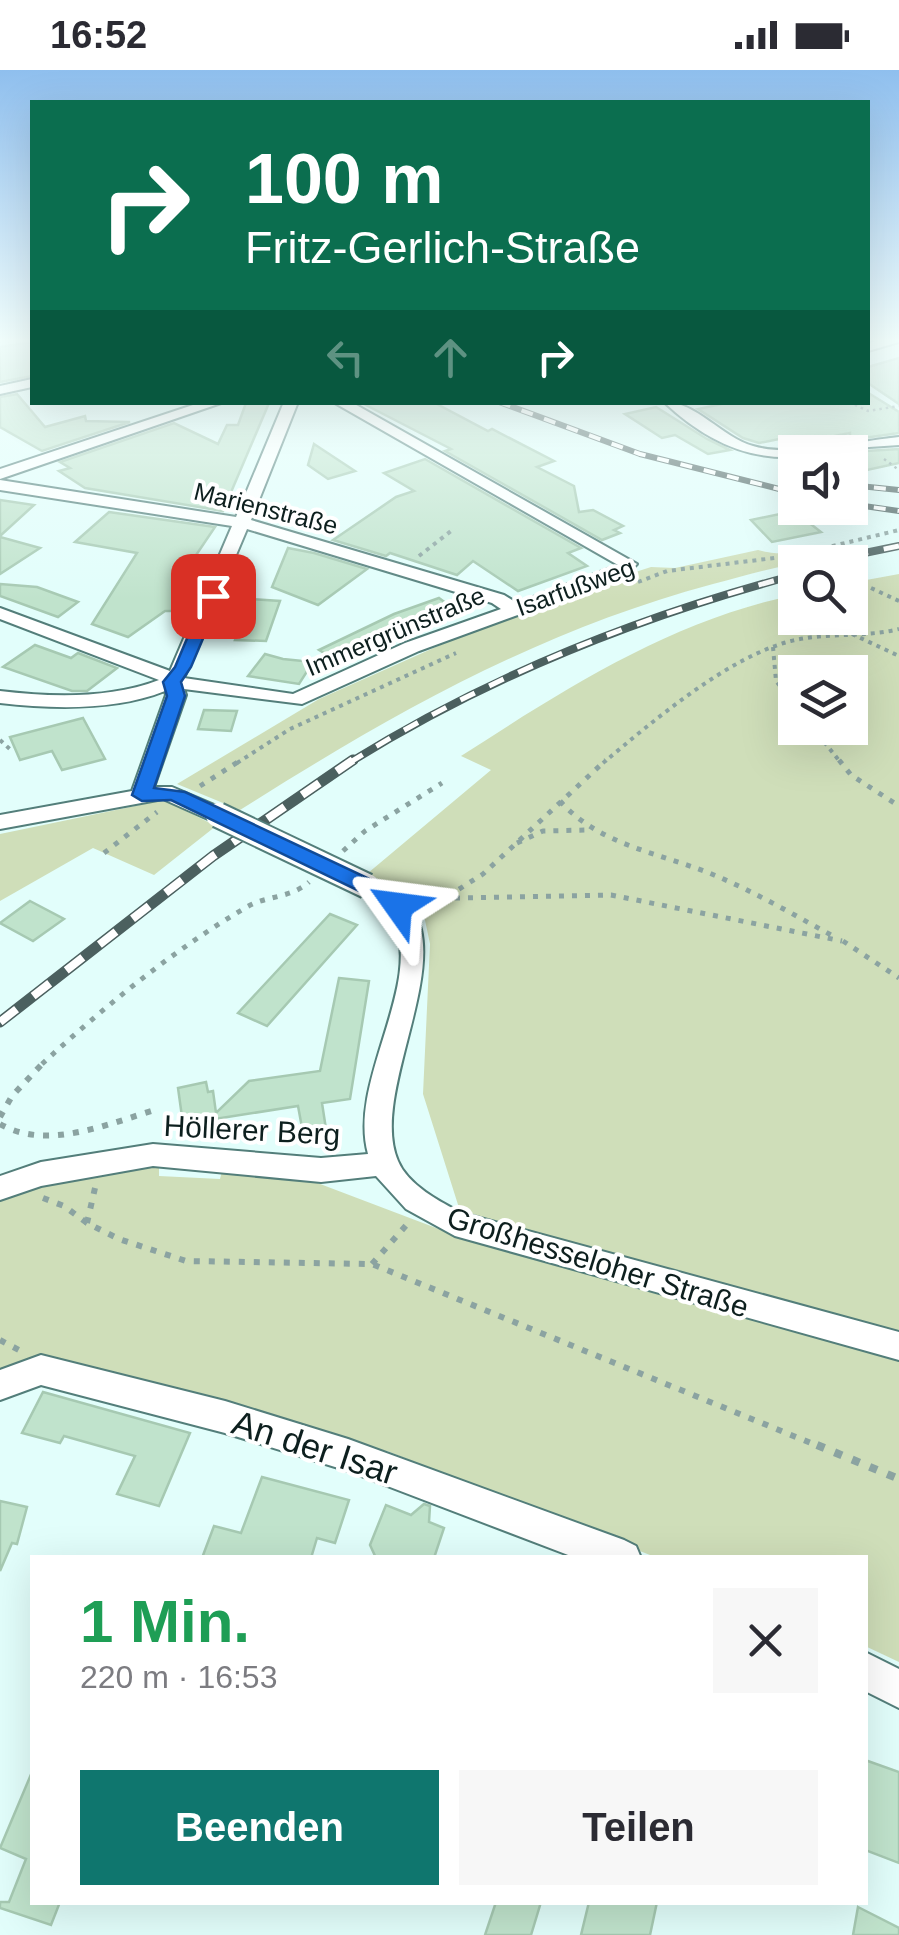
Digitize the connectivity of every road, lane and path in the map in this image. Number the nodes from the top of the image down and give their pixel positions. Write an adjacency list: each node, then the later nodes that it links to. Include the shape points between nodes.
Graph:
1 (145, 426): 8 (street)
2 (281, 426): 10 (street)
3 (381, 426): 14 (street)
4 (707, 426): 7 (street, via 745,452)
5 (899, 441): 6 (street)
6 (868, 445)
7 (778, 455)
8 (0, 474)
9 (0, 485): 10 (street, Marienstraße)
10 (243, 522): 13 (street, Marienstraße); 26 (street)
11 (899, 530): 14 (path, Isarfußweg, via 792,556)
12 (451, 531): 13 (path)
13 (401, 570): 17 (street, Marienstraße)
14 (632, 573): 17 (street, Immergrünstraße)
15 (870, 588): 16 (path)
16 (899, 601)
17 (513, 608): 26 (street, Immergrünstraße, via 296,700)
18 (0, 614): 26 (street)
19 (899, 629): 20 (path)
20 (868, 634)
21 (814, 635): 23 (path)
22 (852, 635): 25 (path)
23 (773, 647): 27 (path); 35 (path, via 698,691)
24 (462, 651): 34 (path, via 290,729)
25 (899, 656)
26 (172, 682): 28 (street, via 87,700); 33 (street, via 176,696)
27 (778, 684)
28 (0, 698)
29 (0, 740): 31 (path)
30 (827, 745): 36 (path, via 851,775)
31 (12, 752)
32 (442, 783): 41 (path)
33 (142, 795): 34 (street); 37 (street)
34 (178, 796): 40 (path); 44 (street, bridge, via 388,896)
35 (560, 801): 38 (path); 39 (path)
36 (899, 806)
37 (0, 822)
38 (591, 830): 39 (path, via 543,831); 45 (path, via 717,876)
39 (512, 846): 43 (path)
40 (104, 853)
41 (337, 856)
42 (312, 879): 48 (path, via 298,894 251,904 122,995 21,1083)
43 (455, 898): 44 (path); 45 (path, via 611,895)
44 (406, 918): 50 (street, via 412,941 407,988 377,1131)
45 (842, 941): 46 (path)
46 (899, 978)
47 (155, 1110): 48 (path, via 51,1136 8,1131)
48 (0, 1121)
49 (101, 1163): 50 (street, Höllerer Berg, via 152,1155 321,1170); 51 (street, Höllerer Berg); 54 (path)
50 (383, 1164): 53 (street, Großhesseloher Straße)
51 (0, 1188)
52 (28, 1196): 54 (path, via 64,1206)
53 (423, 1207): 55 (path); 57 (street, Großhesseloher Straße, via 454,1224)
54 (88, 1223): 55 (path, via 186,1260)
55 (372, 1264): 60 (path)
56 (0, 1340): 58 (path)
57 (899, 1346)
58 (27, 1358)
59 (0, 1384): 61 (street, An der Isar, via 41,1370 225,1417)
60 (899, 1479)
61 (616, 1555)
62 (868, 1674): 63 (street)
63 (899, 1690)

